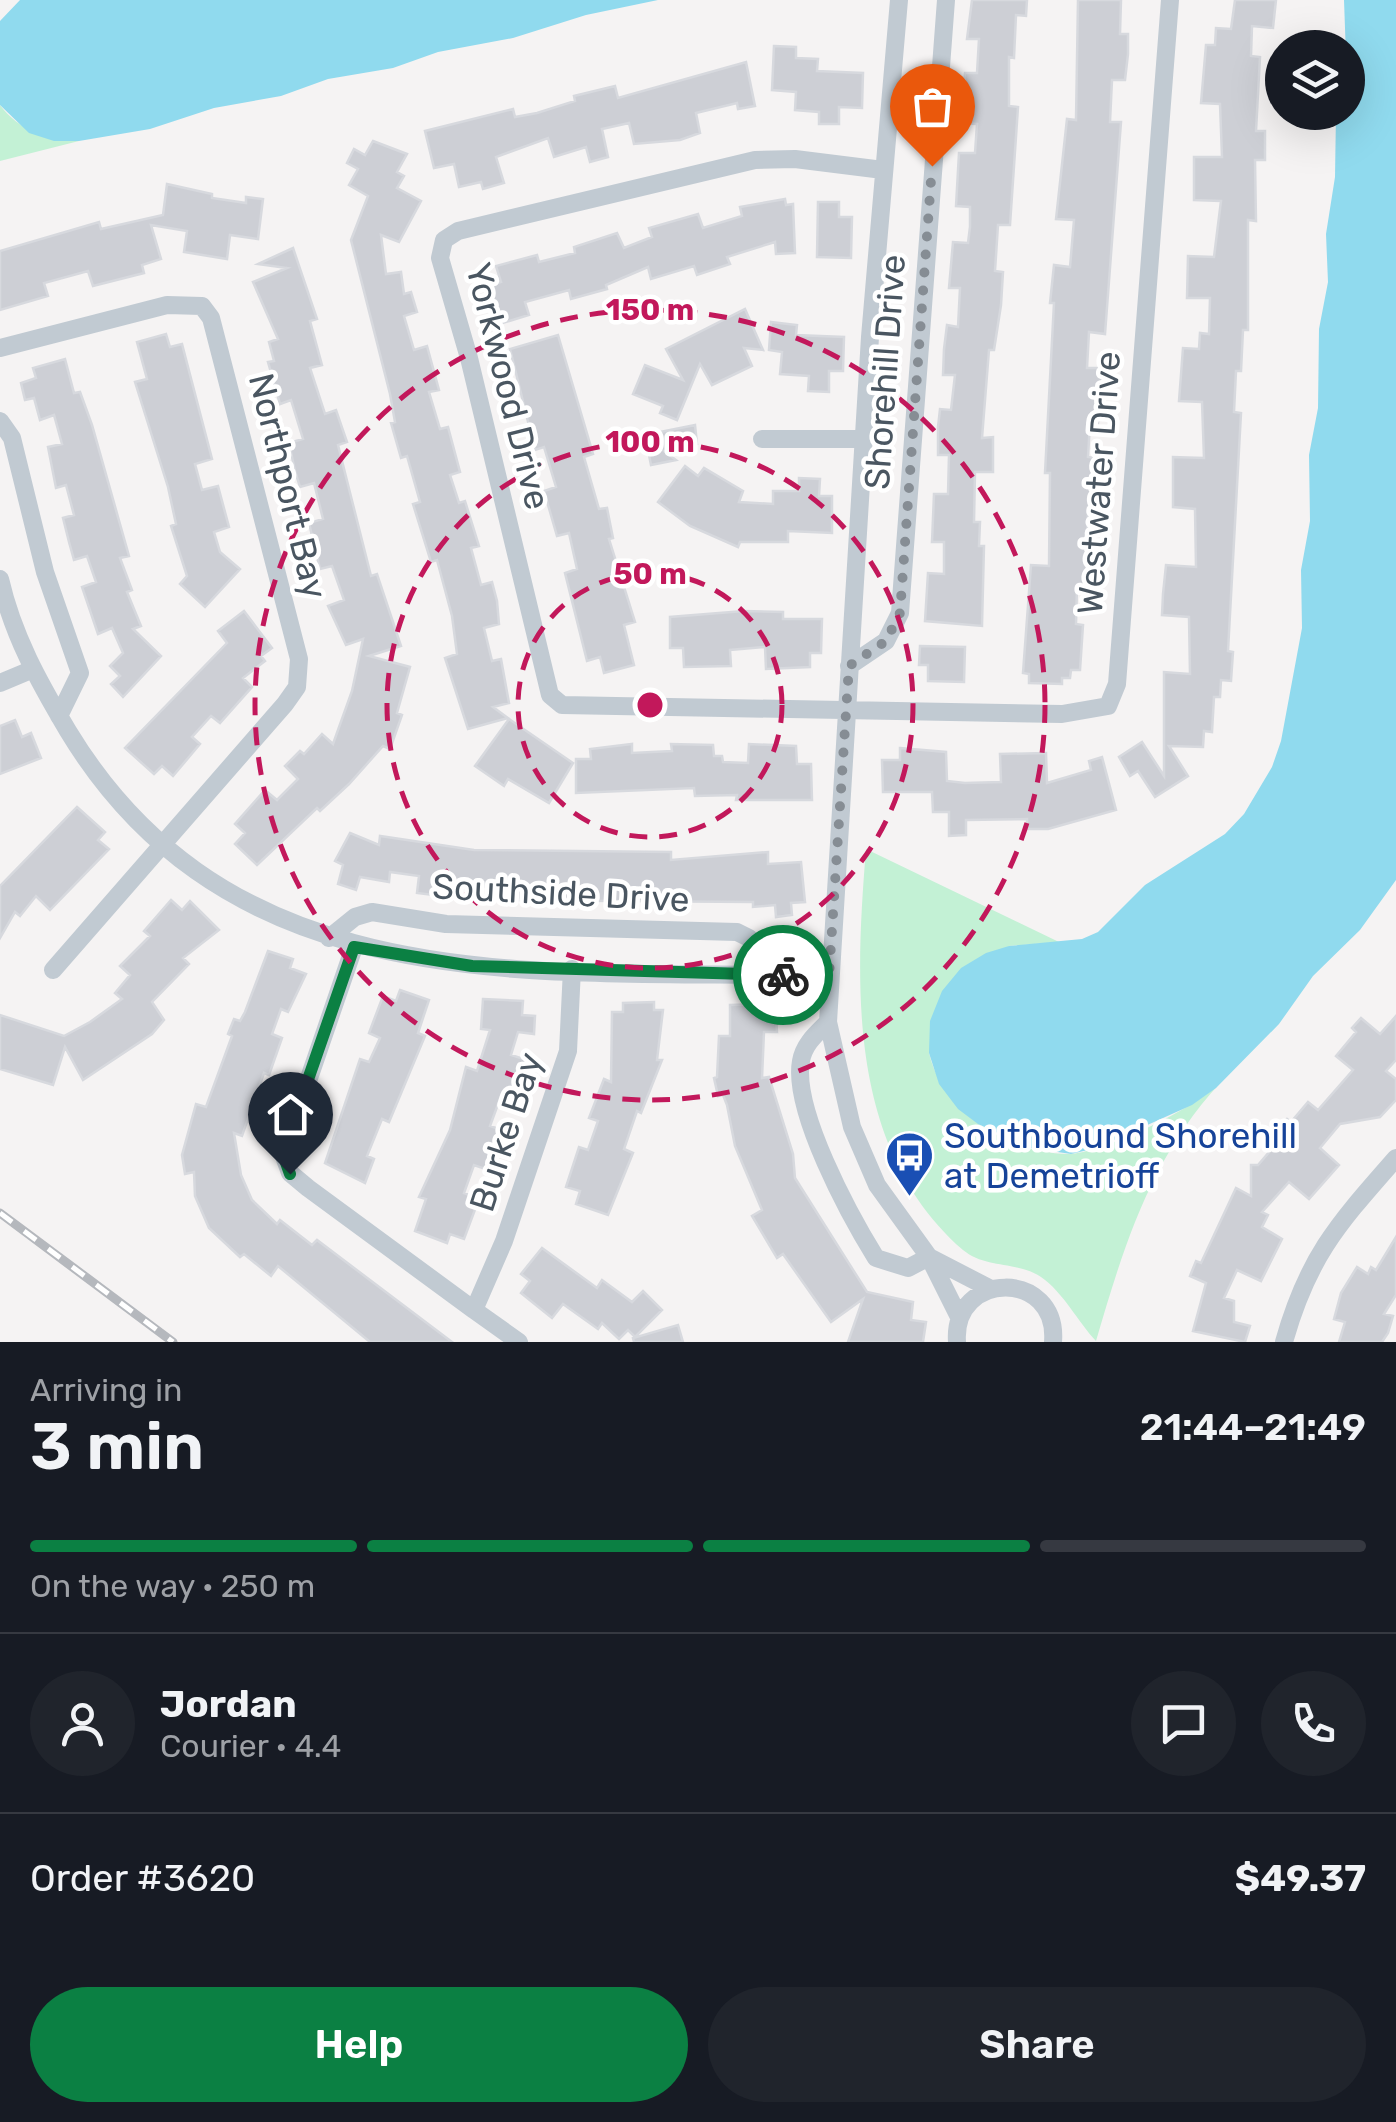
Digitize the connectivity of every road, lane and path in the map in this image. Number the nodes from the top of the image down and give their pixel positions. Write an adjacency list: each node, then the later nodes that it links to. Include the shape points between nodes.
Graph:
1 (899, 0): 4 (street, Shorehill Drive)
2 (946, 0): 10 (street, Shorehill Drive, via 900,613 886,641)
3 (1170, 0): 13 (street, Westwater Drive, via 1117,684 1108,706 1088,714)
4 (884, 170): 8 (street, Shorehill Drive); 13 (street, Yorkwood Drive, via 755,160 458,231 444,240 440,258 550,696 562,705)
5 (0, 348): 15 (street, Northport Bay, via 167,305 202,306 212,318 300,679)
6 (0, 422): 14 (street, via 12,438 45,572 80,672)
7 (762, 438): 8 (street)
8 (865, 439): 10 (street, Shorehill Drive)
9 (0, 580): 11 (street, Southside Drive)
10 (849, 666): 13 (street, Shorehill Drive)
11 (31, 670): 12 (street); 14 (street, Southside Drive)
12 (0, 682)
13 (846, 708): 21 (street, Shorehill Drive)
14 (60, 716): 15 (street, Southside Drive, via 87,762)
15 (163, 844): 16 (street, Southside Drive, via 237,896); 19 (street)
16 (329, 938): 17 (street, Southside Drive); 20 (street, Southside Drive, via 372,912 446,924 737,932)
17 (354, 947): 18 (street, Southside Drive, via 442,963); 26 (street, via 283,1154 290,1174)
18 (572, 969): 20 (street, Southside Drive); 26 (street, Burke Bay, via 568,1051)
19 (53, 970)
20 (780, 975): 21 (street, Southside Drive)
21 (829, 976): 22 (street, Shorehill Drive)
22 (828, 1022): 24 (street, Shorehill Drive, via 852,1127 877,1185); 24 (street, Shorehill Drive, via 804,1049 800,1076 830,1172 876,1258 908,1268)
23 (1396, 1158): 31 (street, via 1317,1253)
24 (929, 1258): 25 (street, Shorehill Drive); 27 (street, Shorehill Drive)
25 (989, 1288): 27 (street); 28 (street, Shorehill Drive, via 1032,1293 1049,1313)
26 (474, 1310): 29 (street)
27 (959, 1317): 30 (street)
28 (1054, 1341)
29 (519, 1342)
30 (957, 1342)
31 (1284, 1342)

